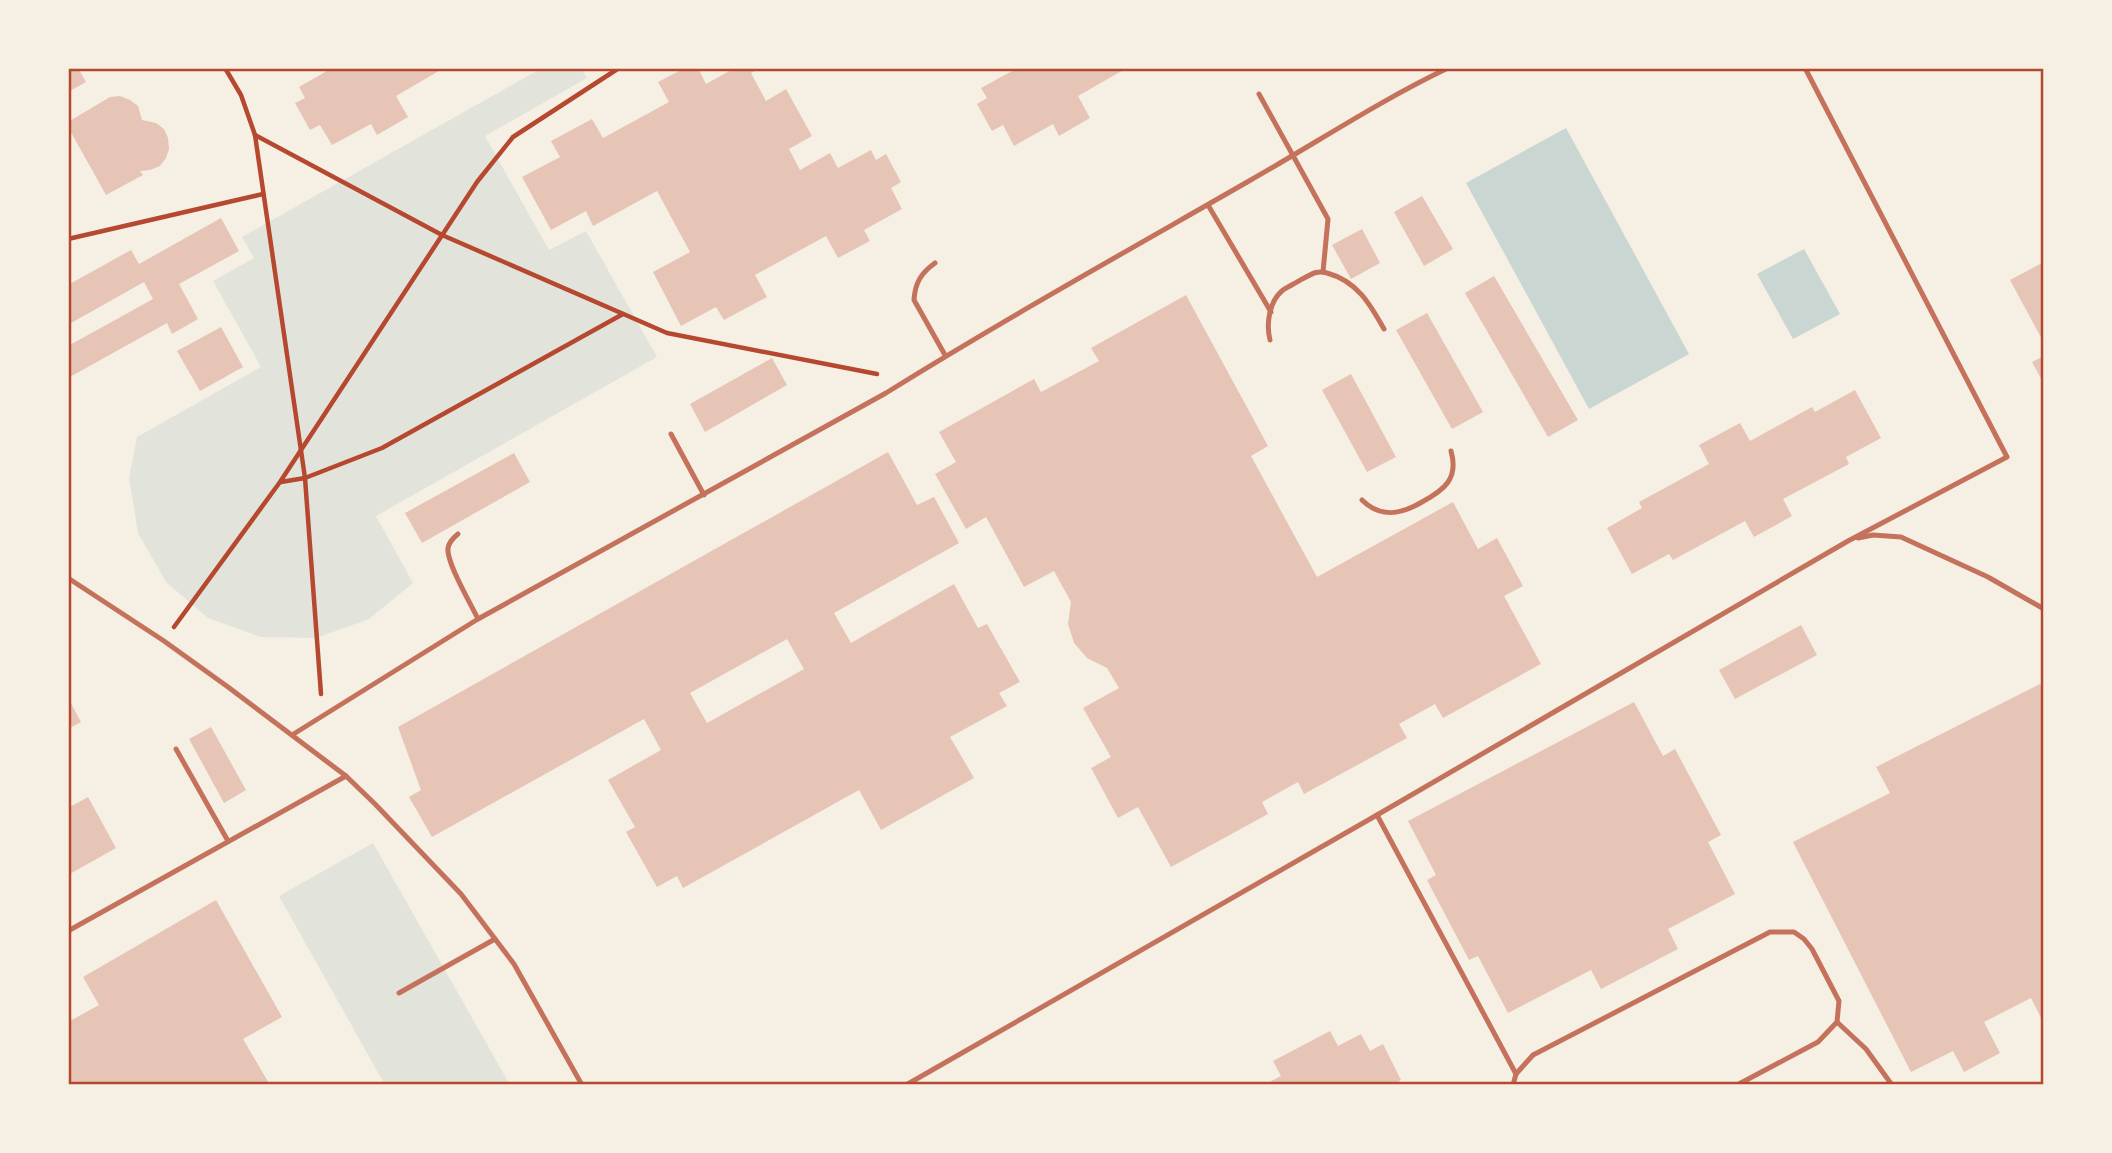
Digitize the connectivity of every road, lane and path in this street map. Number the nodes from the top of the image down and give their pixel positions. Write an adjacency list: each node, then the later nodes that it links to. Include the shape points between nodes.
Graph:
1 (225, 68): 6 (path, via 241,95)
2 (619, 68): 10 (path, via 513,137)
3 (1448, 68): 7 (lane, via 1402,90)
4 (1805, 68): 28 (lane, via 2007,457)
5 (1259, 94): 7 (lane)
6 (255, 135): 8 (path); 10 (path)
7 (1293, 156): 9 (lane); 13 (lane, via 1328,219)
8 (263, 194): 11 (path); 21 (path)
9 (1208, 205): 14 (lane); 18 (lane)
10 (442, 235): 15 (path); 21 (path)
11 (68, 239)
12 (934, 263): 18 (lane, via 918,280 914,300)
13 (1323, 272): 14 (lane, via 1283,290); 16 (lane, via 1342,279 1367,299)
14 (1271, 312): 17 (lane)
15 (623, 314): 19 (path, via 667,333); 23 (path, via 383,448)
16 (1384, 329)
17 (1270, 340)
18 (945, 355): 19 (lane)
19 (906, 380): 25 (lane)
20 (671, 434): 25 (lane)
21 (300, 450): 23 (path); 24 (path)
22 (1451, 451): 26 (lane, via 1454,465 1443,491 1405,512 1380,512)
23 (305, 478): 24 (path); 33 (path)
24 (280, 482): 32 (path)
25 (704, 495): 31 (lane)
26 (1362, 500)
27 (458, 534): 31 (lane, via 448,547 450,562)
28 (1848, 541): 30 (lane, via 1873,535 1902,537); 37 (lane)
29 (68, 578): 32 (lane)
30 (2044, 609)
31 (478, 619): 33 (lane)
32 (164, 641): 34 (lane)
33 (323, 716): 34 (lane)
34 (292, 735): 36 (lane)
35 (176, 749): 38 (lane)
36 (346, 776): 38 (lane); 40 (lane, via 461,894)
37 (1377, 815): 43 (lane); 45 (lane)
38 (228, 841): 39 (lane)
39 (68, 931)
40 (495, 940): 41 (lane); 44 (lane, via 514,964)
41 (399, 993)
42 (1837, 1022): 43 (lane, via 1839,1001 1812,949 1794,932 1770,932 1533,1055); 47 (lane, via 1818,1042); 48 (lane, via 1866,1049)
43 (1516, 1074): 46 (lane)
44 (582, 1085)
45 (906, 1085)
46 (1513, 1085)
47 (1737, 1085)
48 (1892, 1085)

